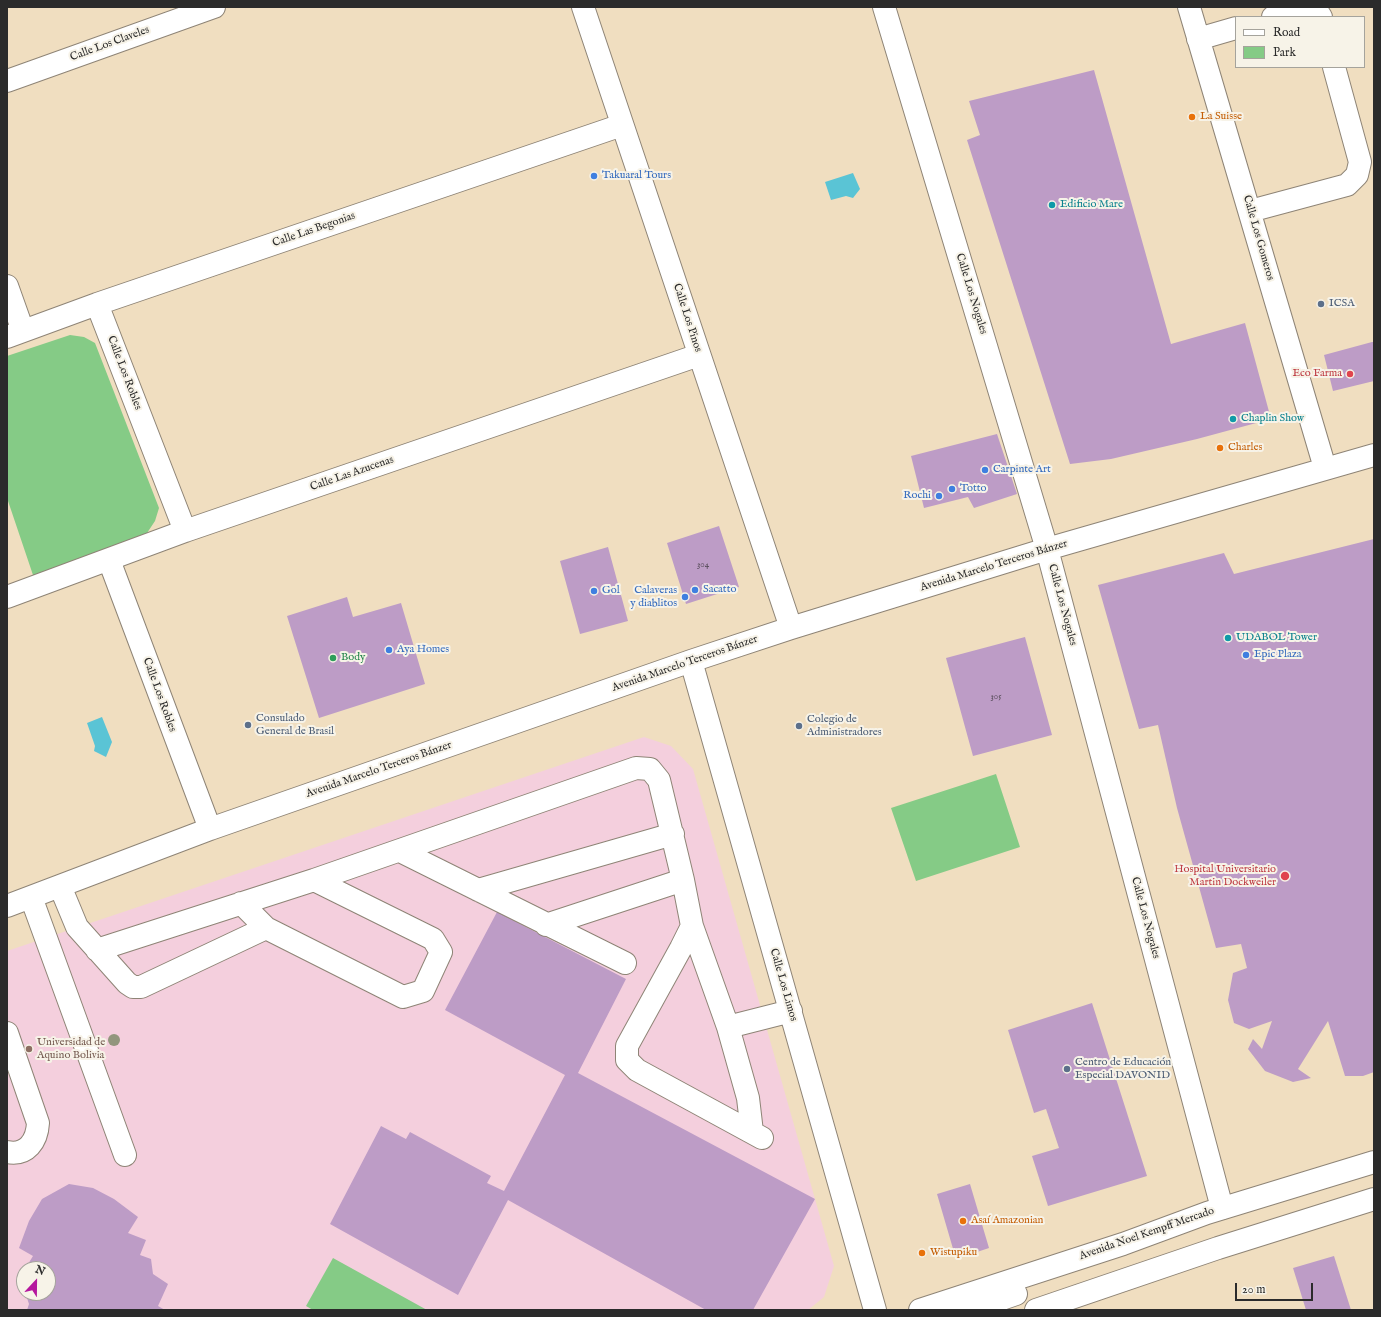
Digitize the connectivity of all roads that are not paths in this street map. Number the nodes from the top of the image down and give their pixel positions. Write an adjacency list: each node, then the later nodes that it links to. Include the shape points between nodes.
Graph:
1 (214, 7): 10 (street, Calle Los Claveles)
2 (583, 7): 11 (street, Calle Los Pinos)
3 (884, 7): 20 (street, Calle Los Nogales)
4 (1189, 7): 8 (street, Calle Los Gomeros)
5 (1277, 16): 6 (street, via 1309,7 1316,9)
6 (1320, 16)
7 (1235, 28): 8 (street)
8 (1198, 39): 12 (street, Calle Los Gomeros)
9 (1334, 68): 12 (street, via 1360,162 1357,175 1347,184)
10 (7, 81)
11 (622, 125): 14 (street, Calle Las Begonias); 16 (street, Calle Los Pinos)
12 (1250, 211): 18 (street, Calle Los Gomeros)
13 (7, 286): 15 (street)
14 (97, 304): 15 (street, Calle Las Begonias); 19 (street, Calle Los Robles)
15 (15, 334)
16 (699, 354): 19 (street, Calle Las Azucenas); 23 (street, Calle Los Pinos)
17 (1374, 455): 18 (street, Avenida Marcelo Terceros Bánzer)
18 (1325, 468): 20 (street, Avenida Marcelo Terceros Bánzer)
19 (185, 531): 21 (street, Calle Las Azucenas)
20 (1047, 549): 23 (street, Avenida Marcelo Terceros Bánzer); 49 (street, Calle Los Nogales)
21 (109, 560): 22 (street, Calle Las Azucenas); 25 (street, Calle Los Robles)
22 (7, 597)
23 (791, 628): 24 (street, Avenida Marcelo Terceros Bánzer)
24 (691, 660): 25 (street, Avenida Marcelo Terceros Bánzer); 40 (street, Calle Los Limos)
25 (210, 830): 30 (street, Avenida Marcelo Terceros Bánzer)
26 (673, 834): 27 (street, via 660,780 650,769 636,768); 29 (street); 31 (street)
27 (400, 851): 28 (street); 31 (street)
28 (314, 880): 33 (street); 37 (street, via 433,939 441,952 423,990 403,997)
29 (683, 880): 35 (street); 36 (street)
30 (60, 886): 32 (street, Avenida Marcelo Terceros Bánzer); 38 (street, via 77,927)
31 (478, 890): 35 (street)
32 (31, 897): 34 (street, Avenida Marcelo Terceros Bánzer); 44 (street)
33 (241, 903): 37 (street); 38 (street)
34 (7, 906)
35 (546, 925): 39 (street)
36 (692, 926): 41 (street); 41 (street, via 627,1046 627,1060 637,1070 757,1135)
37 (266, 928): 38 (street, via 141,987 133,987 127,983)
38 (97, 950)
39 (625, 963)
40 (791, 1011): 41 (street); 51 (street, Calle Los Limos)
41 (728, 1027)
42 (7, 1033): 43 (street, via 38,1123 37,1134 26,1149 19,1153)
43 (7, 1152)
44 (125, 1155)
45 (1374, 1162): 47 (street, Avenida Noel Kempff Mercado)
46 (1374, 1176): 47 (street, via 1339,1187)
47 (1304, 1183): 49 (street, Avenida Noel Kempff Mercado)
48 (1374, 1199): 54 (street, via 1218,1248)
49 (1222, 1208): 50 (street, Avenida Noel Kempff Mercado)
50 (1123, 1244): 52 (street, Avenida Noel Kempff Mercado); 53 (street, via 1071,1276)
51 (875, 1310)
52 (920, 1310)
53 (970, 1310)
54 (1036, 1310)

